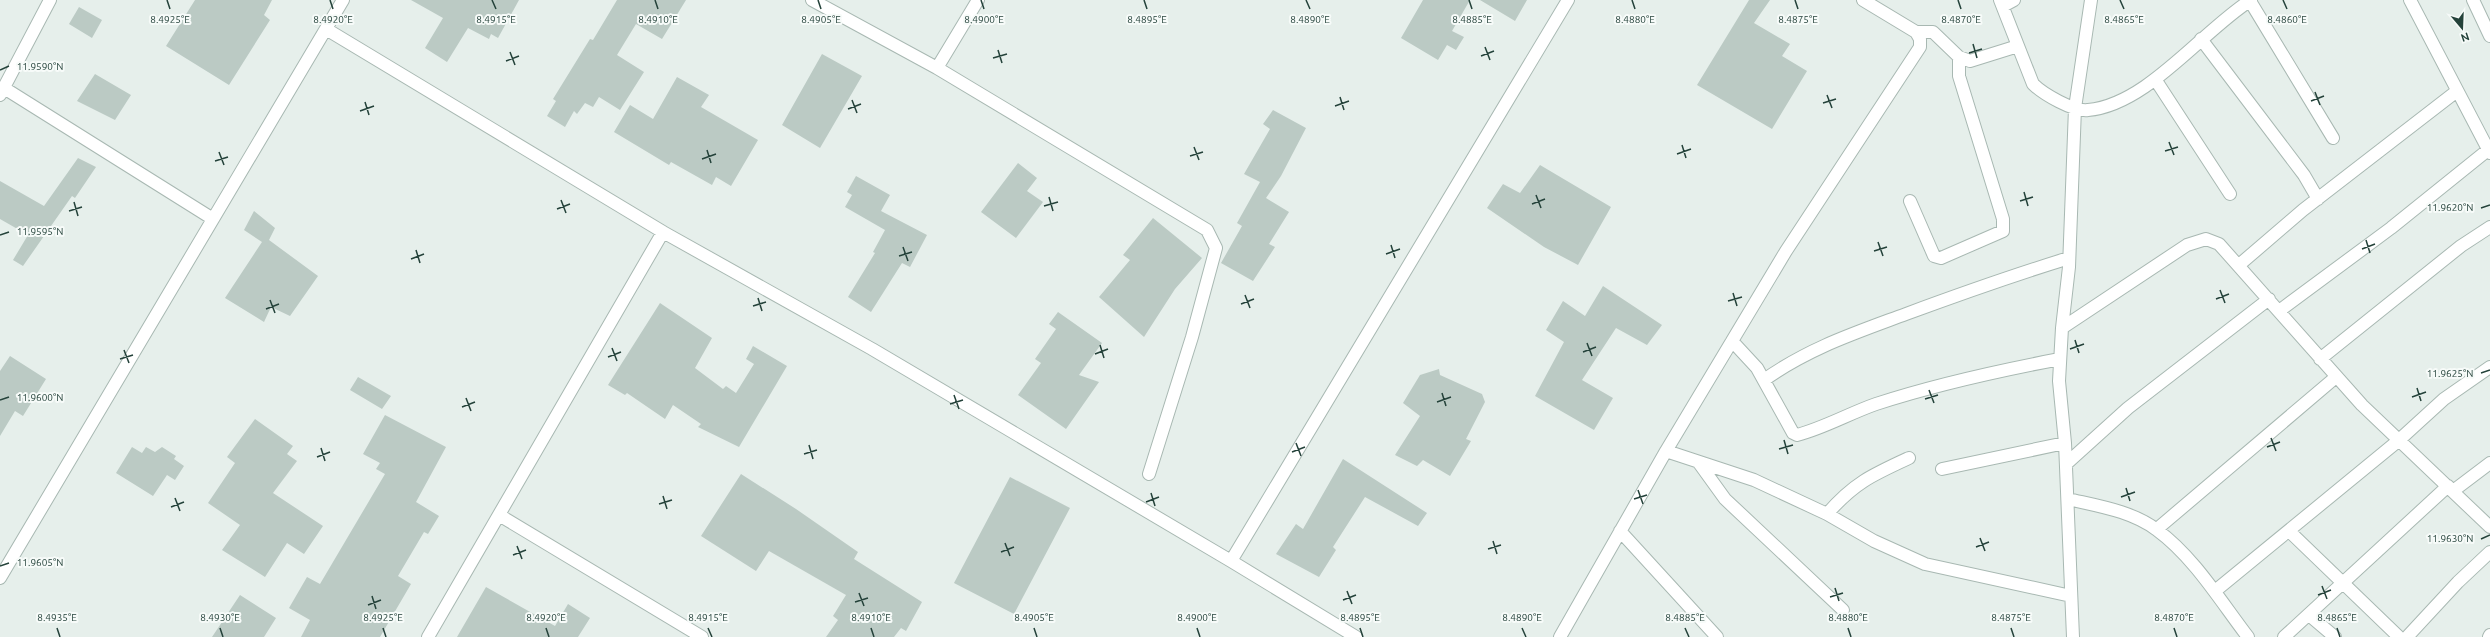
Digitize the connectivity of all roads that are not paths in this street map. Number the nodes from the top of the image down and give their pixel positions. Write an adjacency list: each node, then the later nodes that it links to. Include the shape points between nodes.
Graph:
1 (50, 0): 22 (street)
2 (343, 0): 13 (street)
3 (812, 0): 19 (street)
4 (978, 0): 19 (street)
5 (1568, 0): 61 (street)
6 (1863, 0): 14 (street)
7 (2014, 0): 12 (street)
8 (2091, 0): 23 (street)
9 (2250, 0): 16 (street); 24 (street)
10 (2410, 0): 21 (street)
11 (2473, 0): 15 (street)
12 (2002, 3): 17 (street)
13 (326, 29): 29 (street); 31 (street)
14 (1916, 32): 18 (street, via 1933,32); 37 (street, via 1920,39 1920,47 1910,65 1786,252)
15 (2490, 36)
16 (2201, 39): 20 (street); 27 (street, via 2304,175)
17 (2018, 46): 18 (street, via 1970,61); 23 (street, via 2033,84 2040,91)
18 (1959, 57): 28 (street, via 1959,76 2003,219 2003,231 1941,258 1934,256)
19 (937, 68): 51 (street, via 1206,230 1213,239 1216,248 1192,337)
20 (2155, 79): 23 (street, via 2125,98 2087,110); 26 (street)
21 (2457, 91): 25 (street); 27 (street)
22 (2, 92): 29 (street)
23 (2075, 108): 32 (street)
24 (2333, 138)
25 (2489, 152): 35 (street)
26 (2230, 194)
27 (2318, 199): 33 (street)
28 (1910, 201)
29 (213, 219): 62 (street)
30 (2490, 227): 39 (street, via 2461,246)
31 (663, 232): 55 (street); 61 (street, via 872,349)
32 (2069, 258): 36 (street); 42 (street, via 1834,340 1802,354)
33 (2239, 265): 34 (street); 36 (street, via 2219,244 2206,239 2187,246)
34 (2269, 299): 35 (street); 49 (street, via 2128,408)
35 (2279, 311): 39 (street)
36 (2062, 328): 38 (street)
37 (1732, 341): 42 (street, via 1752,360); 45 (street)
38 (2060, 359): 42 (street, via 1981,374 1935,386 1875,405 1797,435 1793,433); 44 (street, via 2059,381)
39 (2320, 359): 41 (street)
40 (2490, 367): 43 (street, via 2444,399)
41 (2336, 377): 43 (street); 57 (street)
42 (1764, 380)
43 (2398, 441): 52 (street); 59 (street)
44 (2065, 443): 49 (street); 50 (street)
45 (1666, 451): 47 (street); 58 (street)
46 (1909, 458): 54 (street, via 1868,477 1846,492)
47 (1699, 463): 54 (street, via 1754,480); 66 (street, via 1725,499)
48 (2490, 463): 52 (street)
49 (2066, 464): 53 (street)
50 (1942, 469)
51 (1149, 474)
52 (2451, 489): 56 (street); 63 (street)
53 (2068, 499): 57 (street, via 2119,511); 65 (street)
54 (1827, 514): 65 (street, via 1874,541 1926,564)
55 (499, 515): 68 (street); 69 (street)
56 (2490, 527)
57 (2157, 529): 64 (street)
58 (1620, 531): 71 (street); 72 (street)
59 (2289, 531): 63 (street); 64 (street)
60 (2490, 552): 78 (street)
61 (1231, 561): 70 (street)
62 (0, 578)
63 (2342, 584): 67 (street); 77 (street)
64 (2215, 591): 74 (street)
65 (2071, 596): 73 (street)
66 (1843, 610)
67 (2309, 616): 75 (street); 76 (street)
68 (428, 637)
69 (702, 637)
70 (1356, 637)
71 (1560, 637)
72 (1717, 637)
73 (2073, 637)
74 (2247, 637)
75 (2284, 637)
76 (2335, 637)
77 (2399, 637)
78 (2407, 637)

